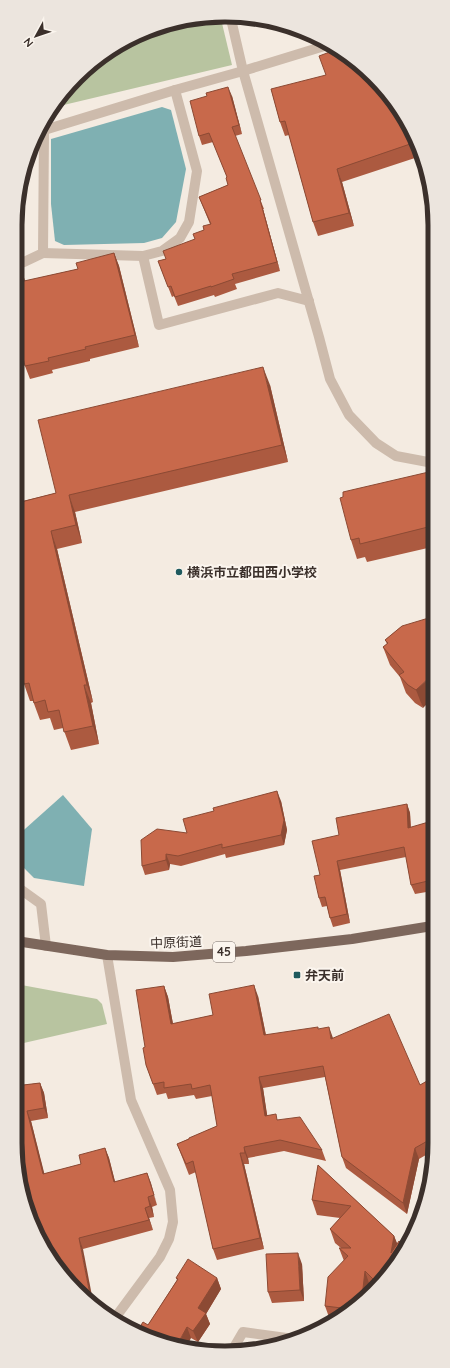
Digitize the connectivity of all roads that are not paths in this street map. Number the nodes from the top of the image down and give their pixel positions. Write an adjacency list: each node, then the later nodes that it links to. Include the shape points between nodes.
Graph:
1 (232, 22): 3 (street)
2 (322, 47): 3 (street)
3 (243, 71): 4 (street); 10 (street)
4 (175, 90): 5 (street); 8 (street, via 196,171 189,222 180,238 162,251)
5 (45, 130)
6 (43, 135): 7 (street)
7 (43, 253): 8 (street); 9 (street)
8 (143, 256): 10 (street, via 159,325 278,293)
9 (22, 262)
10 (309, 301): 11 (street, via 330,379 349,415 376,443 396,456)
11 (428, 462)
12 (22, 890): 15 (street, via 41,904)
13 (428, 927): 16 (main road, 中原街道 / 45, via 246,950 173,956)
14 (22, 942): 15 (main road, 中原街道 / 45)
15 (46, 946): 16 (main road, 中原街道 / 45)
16 (107, 955): 17 (street, via 131,1100 170,1190 174,1222 170,1239 160,1257)
17 (117, 1315)
18 (283, 1337): 19 (street, via 243,1332)
19 (235, 1346)

